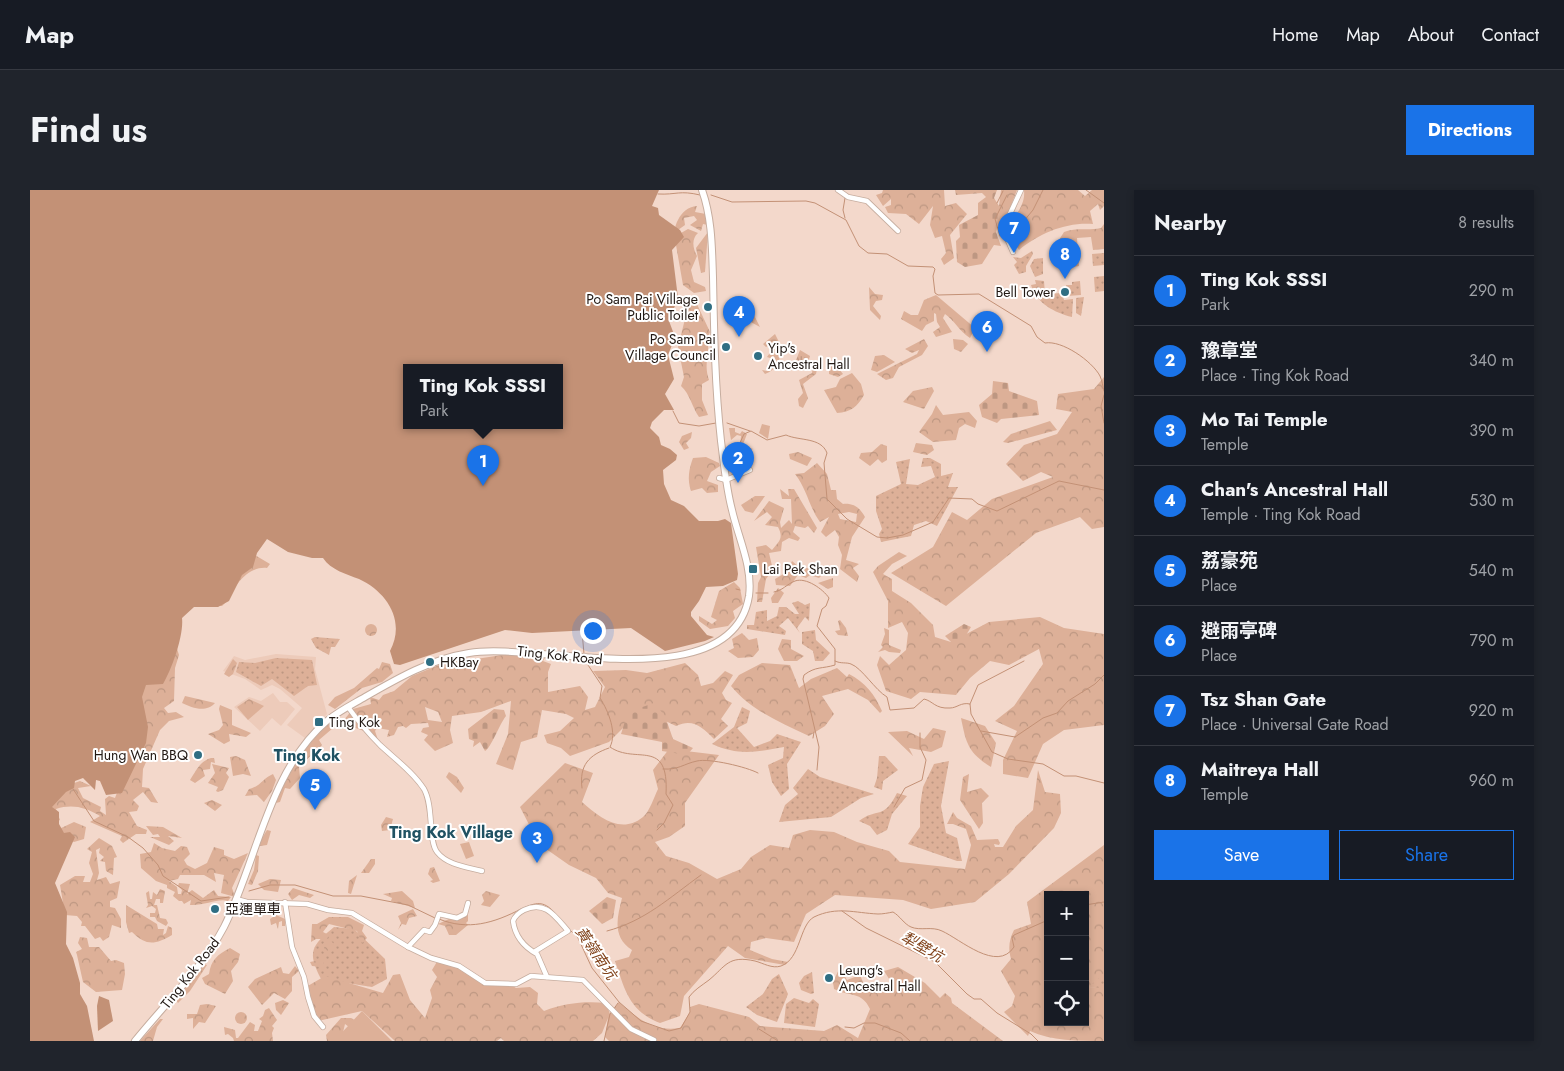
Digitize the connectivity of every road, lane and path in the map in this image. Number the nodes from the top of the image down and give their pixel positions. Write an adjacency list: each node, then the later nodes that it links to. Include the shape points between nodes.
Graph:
1 (702, 190): 8 (main road, Ting Kok Road, via 708,213 712,258 719,424)
2 (838, 190): 4 (street, via 846,196 867,201)
3 (1021, 190): 5 (street, via 1003,230)
4 (898, 231)
5 (1013, 252)
6 (750, 470): 8 (street)
7 (719, 478): 8 (street)
8 (726, 480): 9 (main road, Ting Kok Road, via 748,568 749,590 742,616 722,638 678,655 633,660 516,650 471,652 413,670)
9 (348, 707): 10 (street, via 368,733 416,778 424,790 433,845 438,853 450,861); 11 (main road, Ting Kok Road, via 316,732 286,773)
10 (482, 871)
11 (236, 899): 12 (street); 19 (main road, Ting Kok Road, via 208,953)
12 (285, 902): 14 (street, via 352,913); 17 (street, via 292,947 314,1016)
13 (468, 903): 14 (street, via 465,914 457,918 439,914 430,932 424,930)
14 (408, 947): 16 (street, via 459,966 484,983 516,984 531,976)
15 (534, 952): 15 (street, via 568,930 543,907 521,911 513,918 513,925 524,946); 16 (street, via 538,954)
16 (547, 977): 18 (street, via 583,980 631,1029)
17 (323, 1027)
18 (654, 1040)
19 (135, 1041)

